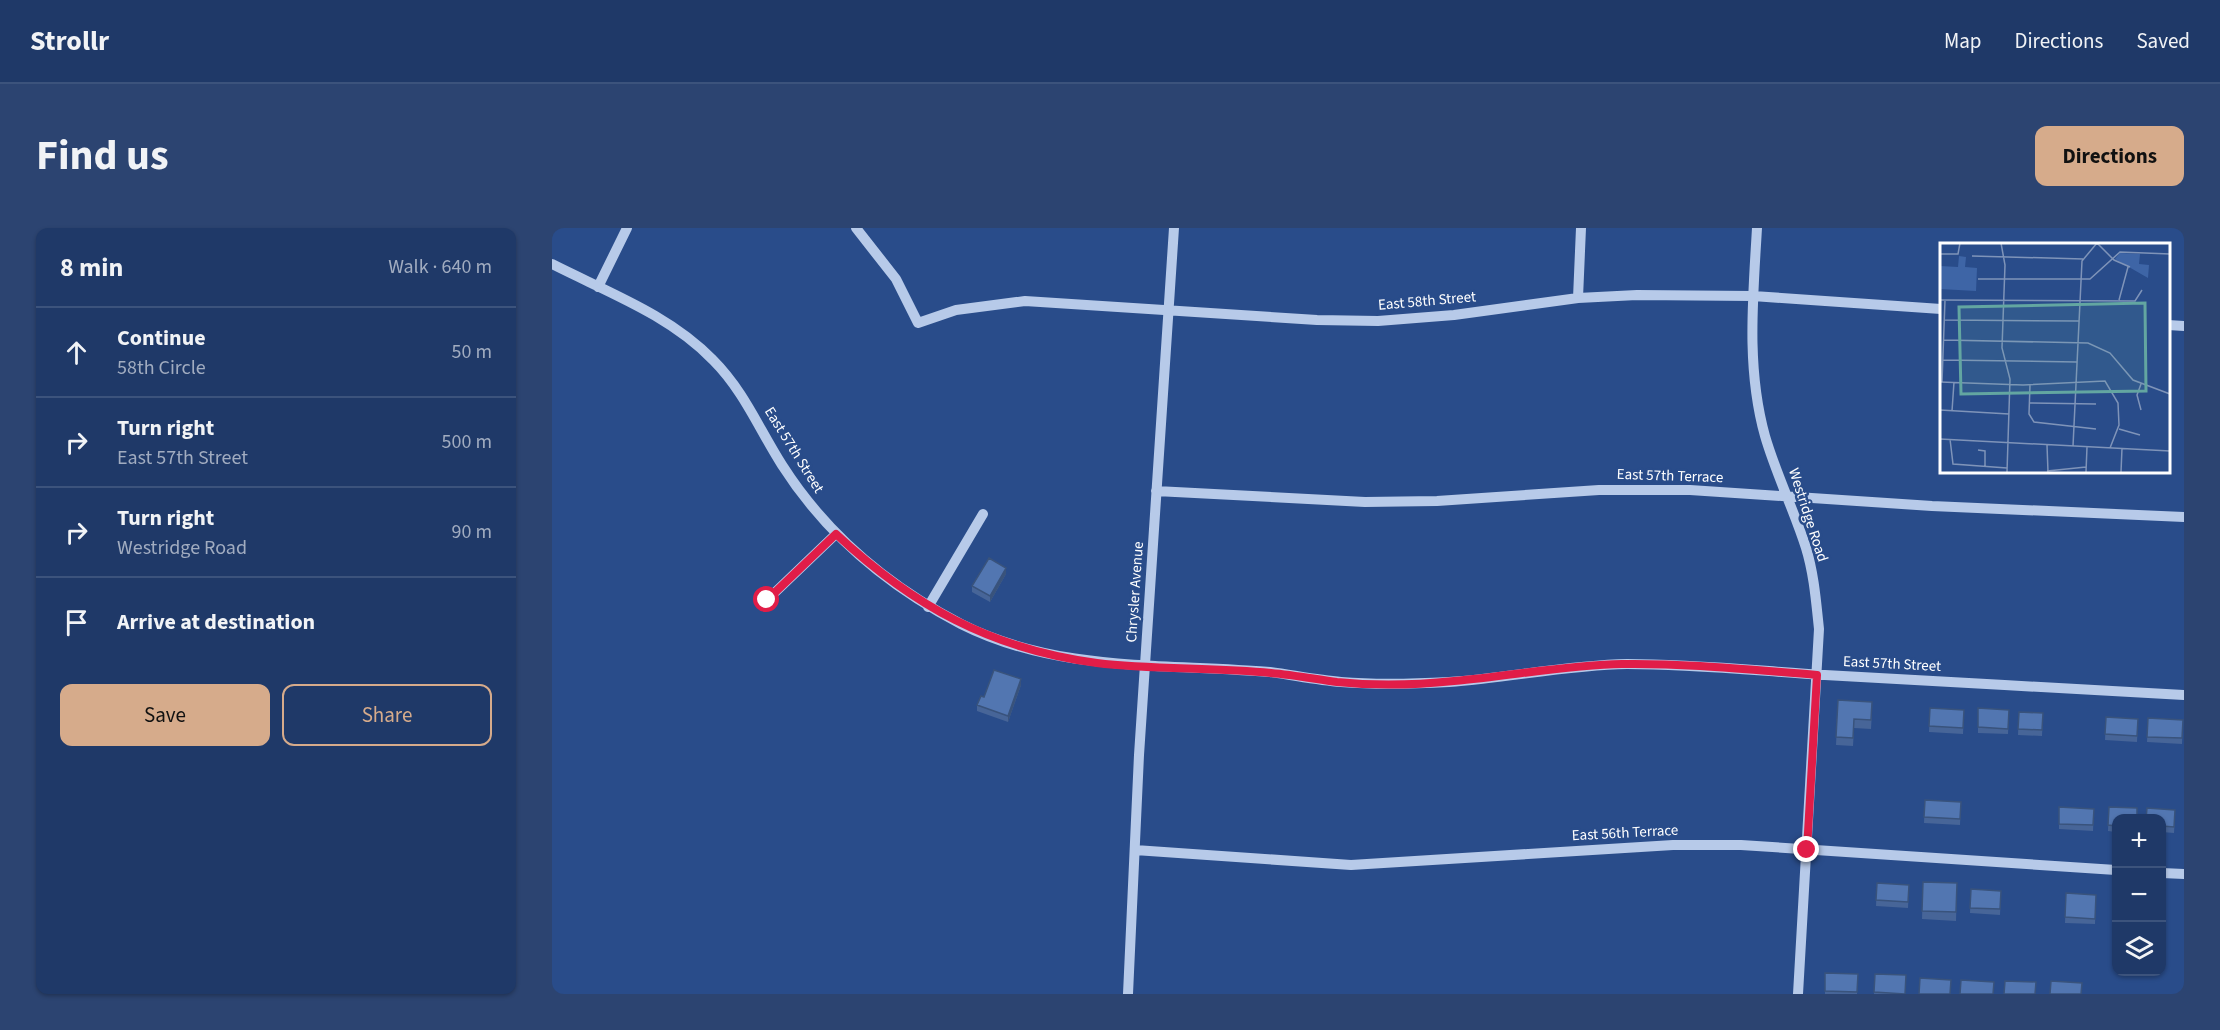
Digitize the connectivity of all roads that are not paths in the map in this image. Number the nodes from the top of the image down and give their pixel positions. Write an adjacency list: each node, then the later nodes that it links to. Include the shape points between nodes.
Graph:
1 (627, 228): 7 (street)
2 (856, 228): 11 (street, East 58th Street, via 897,279 918,322 956,310 1025,301)
3 (1174, 228): 11 (street, Chrysler Avenue)
4 (1581, 228): 9 (street)
5 (1757, 228): 8 (street, Westridge Road)
6 (552, 264): 7 (street)
7 (598, 287): 18 (street, East 57th Street, via 671,326 711,358 744,398 807,501)
8 (1753, 296): 9 (street, East 58th Street); 10 (street, East 58th Street); 15 (street, Westridge Road, via 1756,394)
9 (1578, 298): 11 (street, East 58th Street, via 1378,321)
10 (1940, 309)
11 (1168, 311): 14 (street, Chrysler Avenue)
12 (2169, 325): 13 (street)
13 (2184, 326)
14 (1156, 491): 15 (street, East 57th Terrace, via 1365,502 1599,490); 21 (street, Chrysler Avenue)
15 (1787, 496): 17 (street, East 57th Terrace); 22 (street, Westridge Road, via 1806,548 1815,588 1819,629)
16 (983, 514): 20 (street)
17 (2184, 517)
18 (836, 534): 19 (street); 20 (street, East 57th Street)
19 (767, 600)
20 (928, 607): 21 (street, East 57th Street, via 1010,644 1054,656)
21 (1145, 666): 22 (street, East 57th Street, via 1396,684 1622,664); 24 (street, Chrysler Avenue)
22 (1817, 675): 23 (street, East 57th Street); 25 (street, Westridge Road)
23 (2184, 695)
24 (1135, 850): 25 (street, East 56th Terrace, via 1351,865 1673,845); 29 (street, Chrysler Avenue)
25 (1807, 850): 26 (street, East 56th Terrace); 30 (street, Westridge Road)
26 (2112, 870)
27 (2166, 873): 28 (street)
28 (2184, 874)
29 (1128, 994)
30 (1798, 994)

